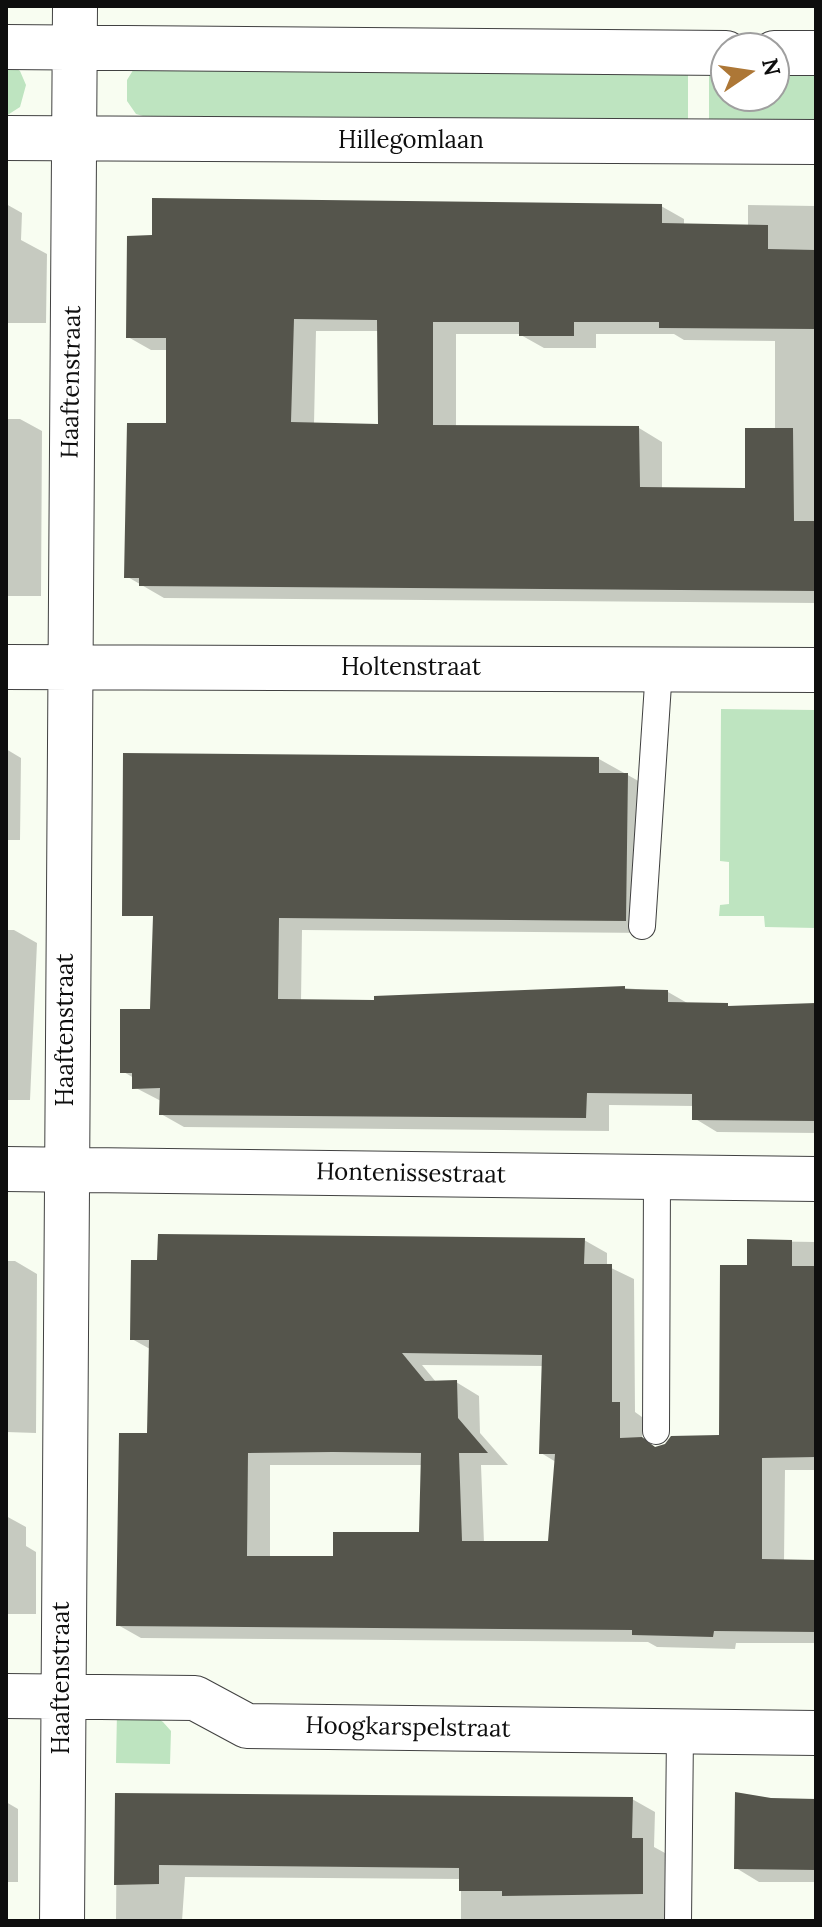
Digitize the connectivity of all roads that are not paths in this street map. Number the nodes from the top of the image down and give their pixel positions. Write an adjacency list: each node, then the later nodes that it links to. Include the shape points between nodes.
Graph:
1 (75, 27): 2 (street); 3 (street); 7 (street, Haaftenstraat)
2 (6, 47)
3 (710, 52)
4 (790, 53): 5 (street)
5 (816, 53)
6 (6, 138): 7 (street, Hillegomlaan)
7 (74, 139): 8 (street, Hillegomlaan); 10 (street, Haaftenstraat)
8 (816, 142)
9 (6, 667): 10 (street, Holtenstraat)
10 (69, 667): 11 (street, Holtenstraat); 15 (street, Haaftenstraat)
11 (659, 669): 12 (street, Holtenstraat); 13 (lane)
12 (816, 670)
13 (642, 926)
14 (6, 1169): 15 (street, Hontenissestraat)
15 (66, 1170): 16 (street, Hontenissestraat); 20 (street, Haaftenstraat)
16 (657, 1177): 17 (street, Hontenissestraat); 18 (lane)
17 (816, 1179)
18 (656, 1431)
19 (6, 1696): 20 (street, Hoogkarspelstraat)
20 (62, 1697): 21 (street, Hoogkarspelstraat, via 195,1698 247,1726); 23 (street, Haaftenstraat)
21 (680, 1733): 22 (street, Hoogkarspelstraat); 24 (lane)
22 (816, 1733)
23 (62, 1921)
24 (678, 1921)

